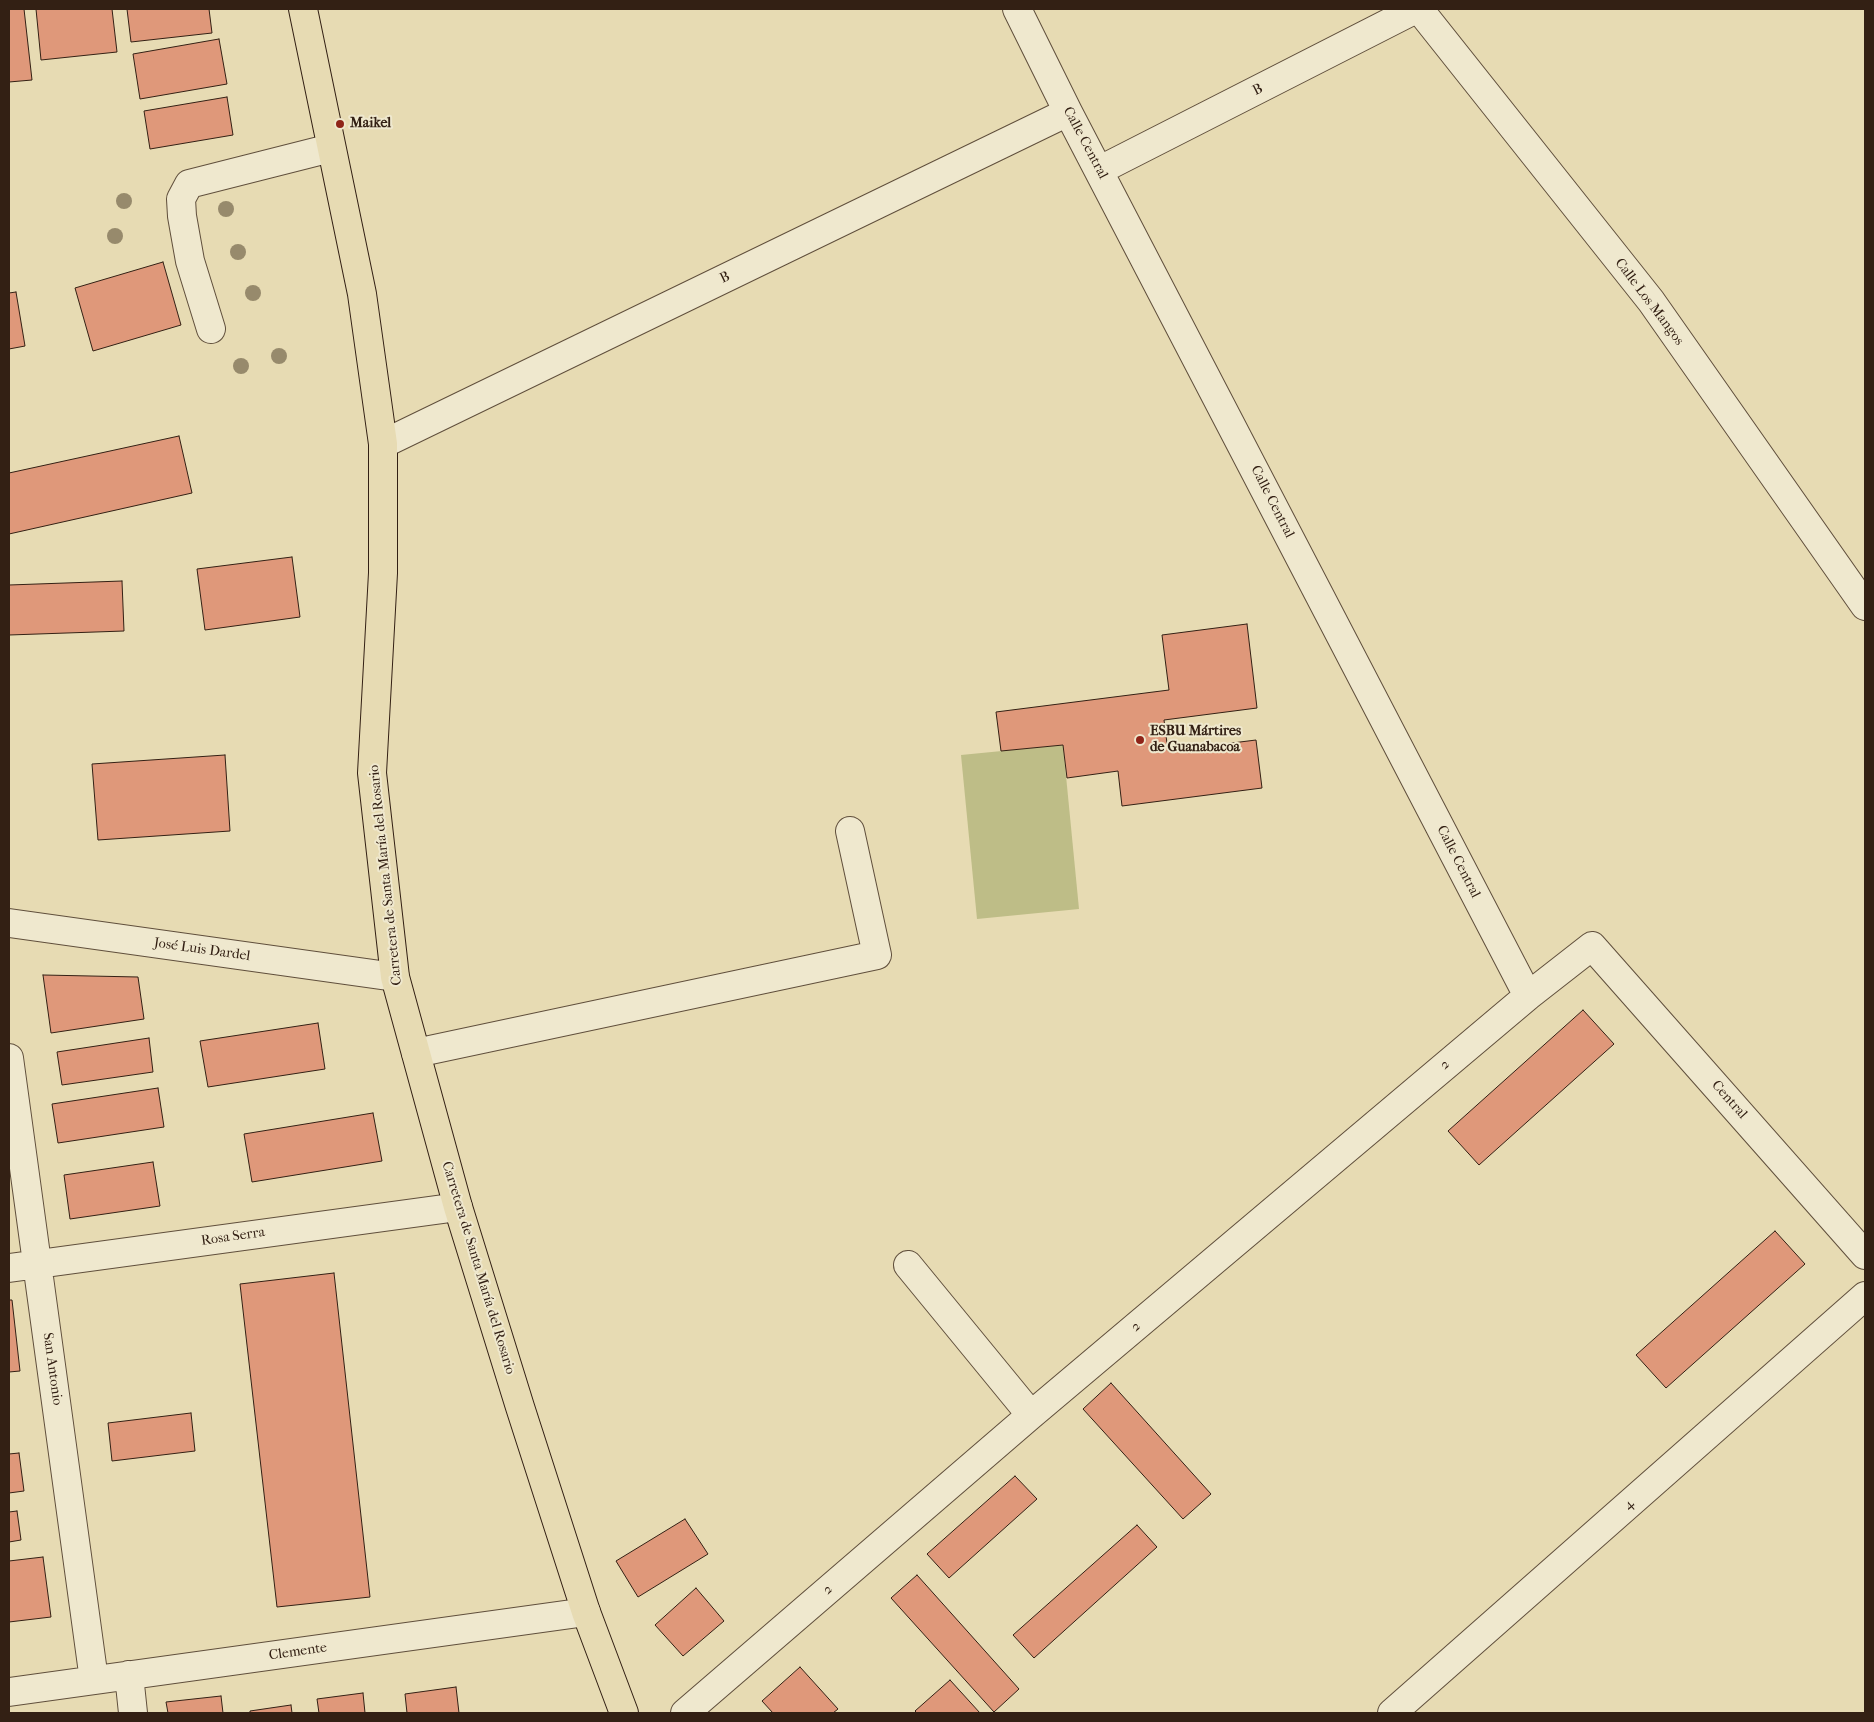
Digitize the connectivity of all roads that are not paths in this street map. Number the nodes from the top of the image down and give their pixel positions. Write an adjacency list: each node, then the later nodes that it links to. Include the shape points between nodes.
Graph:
1 (303, 9): 5 (main road, Carretera de Santa María del Rosario)
2 (1017, 9): 4 (street, Calle Central)
3 (1417, 9): 6 (street, B); 9 (street, Calle Los Mangos, via 1651,301)
4 (1068, 112): 6 (street, Calle Central); 8 (street, B)
5 (330, 148): 7 (street, via 189,184 181,199 182,216 190,261); 8 (main road, Carretera de Santa María del Rosario, via 362,294)
6 (1100, 170): 14 (street, Calle Central)
7 (211, 329)
8 (383, 444): 13 (main road, Carretera de Santa María del Rosario, via 383,572 372,773)
9 (1865, 606)
10 (850, 831): 15 (street, via 877,955)
11 (9, 923): 13 (street, José Luis Dardel)
12 (1592, 946): 14 (street, 2); 18 (street, Central)
13 (395, 978): 15 (main road, Carretera de Santa María del Rosario)
14 (1528, 996): 23 (street, 2)
15 (416, 1054): 17 (main road, Carretera de Santa María del Rosario)
16 (9, 1058): 19 (street, San Antonio)
17 (458, 1207): 19 (street, Rosa Serra); 24 (main road, Carretera de Santa María del Rosario)
18 (1865, 1255)
19 (38, 1264): 21 (street, Rosa Serra); 26 (street, San Antonio)
20 (908, 1265): 23 (street)
21 (9, 1268)
22 (1865, 1296): 31 (street, 4)
23 (1031, 1415): 30 (street, 2)
24 (586, 1612): 25 (street, Clemente); 29 (main road, Carretera de Santa María del Rosario)
25 (129, 1675): 26 (street, Clemente); 28 (street)
26 (94, 1680): 27 (street, Clemente)
27 (9, 1692)
28 (133, 1713)
29 (624, 1713)
30 (685, 1713)
31 (1392, 1713)

